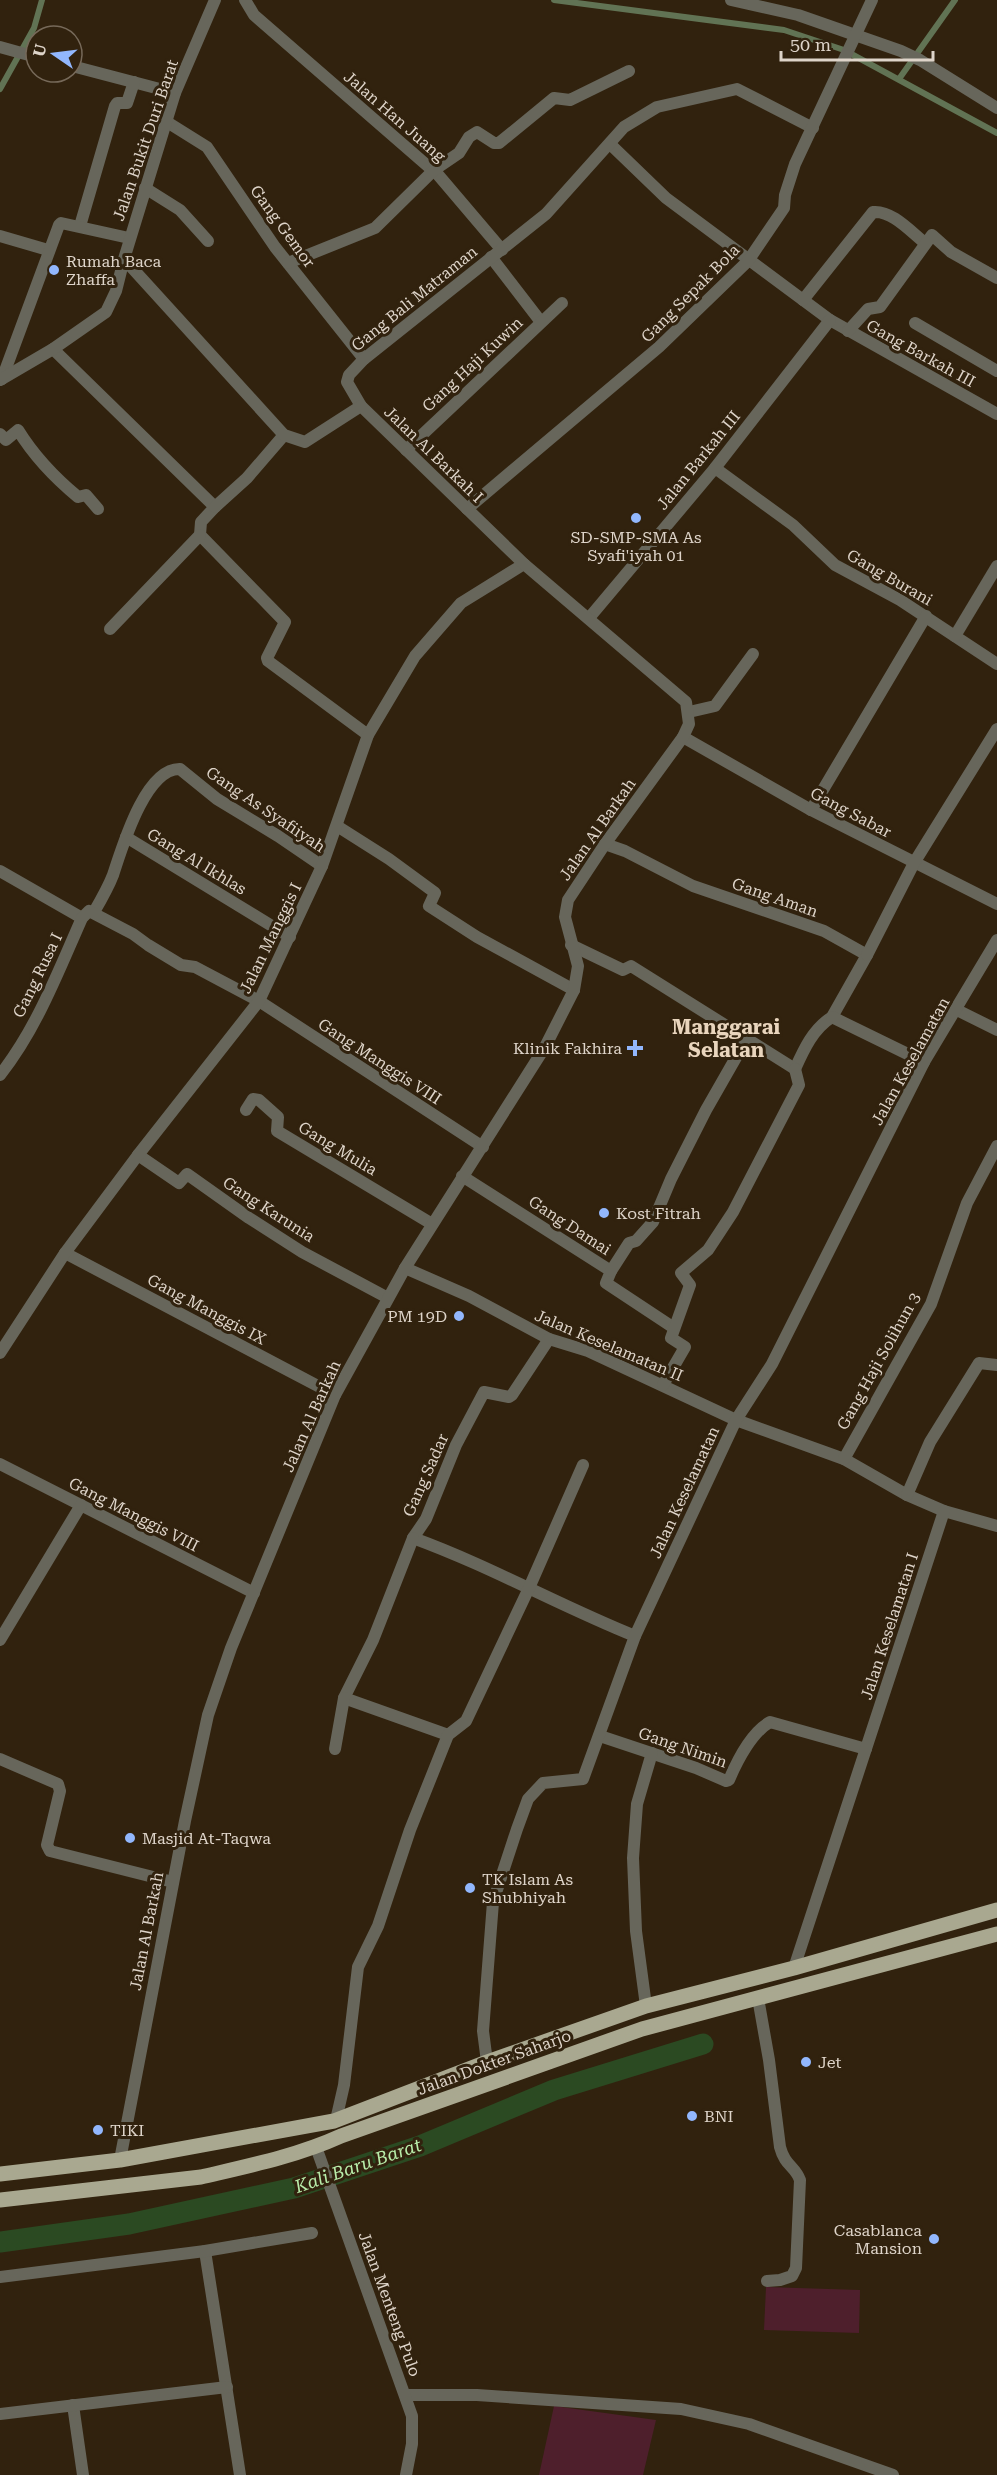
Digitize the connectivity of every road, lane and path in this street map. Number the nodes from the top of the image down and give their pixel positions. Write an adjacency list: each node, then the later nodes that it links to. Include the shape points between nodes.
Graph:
1 (215, 0): 12 (street, Jalan Bukit Duri Barat)
2 (245, 0): 17 (street, Jalan Han Juang, via 254,15)
3 (731, 0): 5 (street)
4 (872, 0): 6 (street, Gang Sepak Bola)
5 (763, 4): 6 (street)
6 (854, 38): 13 (street, via 920,60); 15 (street, Gang Sepak Bola)
7 (6, 49): 8 (street)
8 (24, 54)
9 (84, 69): 11 (street)
10 (629, 71): 17 (street, via 570,100 554,98 499,143 477,132 469,136 459,153)
11 (134, 82): 12 (street); 19 (street, via 128,103 115,106)
12 (175, 93): 14 (street, Jalan Bukit Duri Barat)
13 (997, 108)
14 (167, 122): 18 (street, Jalan Bukit Duri Barat); 28 (street, Gang Gemor, via 207,147)
15 (813, 128): 16 (street, via 738,89 657,106 624,127); 27 (street, Gang Sepak Bola, via 795,164 784,208)
16 (610, 144): 25 (street, via 546,214); 27 (street, Gang Barkah III, via 666,198)
17 (434, 170): 25 (street, Jalan Han Juang); 28 (street, via 375,228)
18 (145, 188): 21 (street, Jalan Bukit Duri Barat); 22 (street, via 180,210)
19 (80, 226): 21 (street); 24 (street, via 59,225)
20 (0, 236): 24 (street)
21 (129, 238): 26 (street, Jalan Bukit Duri Barat)
22 (208, 241)
23 (924, 243): 29 (street, via 934,235 951,252); 30 (street, via 883,212 873,212); 35 (street, via 880,307 868,309)
24 (48, 250): 39 (street)
25 (496, 253): 33 (street, Jalan Han Juang); 37 (street, Gang Bali Matraman)
26 (124, 259): 36 (street, Jalan Bukit Duri Barat, via 106,312); 43 (street)
27 (748, 261): 30 (street, Gang Barkah III); 48 (street, Gang Sepak Bola, via 659,347)
28 (288, 263): 37 (street, Gang Gemor)
29 (997, 278)
30 (803, 300): 32 (street, Gang Barkah III)
31 (562, 303): 33 (street, Gang Haji Kuwin)
32 (830, 320): 35 (street, Gang Barkah III); 45 (street, Jalan Barkah III)
33 (542, 322): 44 (street, Gang Haji Kuwin)
34 (915, 323): 38 (street)
35 (848, 331): 41 (street, Gang Barkah III)
36 (53, 349): 39 (street, Jalan Bukit Duri Barat); 46 (street)
37 (364, 359): 40 (street, Gang Bali Matraman, via 347,382)
38 (997, 372)
39 (1, 380)
40 (361, 406): 43 (street, Jalan Al Barkah I, via 305,442); 44 (street, Jalan Al Barkah I)
41 (997, 414)
42 (0, 434): 47 (street, via 6,440 18,430 30,451 64,486 78,497 86,495)
43 (284, 435): 46 (street, via 247,478)
44 (406, 450): 48 (street, Jalan Al Barkah I)
45 (714, 468): 52 (street, Gang Burani, via 793,525 834,565); 53 (street, Jalan Barkah III)
46 (215, 507): 49 (street, via 201,522)
47 (98, 509)
48 (467, 509): 50 (street, Jalan Al Barkah I)
49 (200, 535): 54 (street); 60 (street, via 283,619 284,627 268,661)
50 (524, 564): 53 (street, Jalan Al Barkah I); 60 (street, Jalan Manggis I, via 461,603 415,656)
51 (997, 566): 55 (street)
52 (926, 616): 55 (street, Gang Burani); 62 (street)
53 (589, 618): 58 (street, Jalan Al Barkah I, via 686,702)
54 (110, 629)
55 (955, 636): 57 (street, Gang Burani)
56 (753, 654): 58 (street, via 715,706)
57 (997, 664)
58 (689, 718): 61 (street, Jalan Al Barkah)
59 (997, 729): 66 (street)
60 (368, 735): 63 (street, Jalan Manggis I)
61 (683, 737): 62 (street, Gang Sabar); 65 (street, Jalan Al Barkah)
62 (812, 810): 66 (street, Gang Sabar)
63 (337, 826): 67 (street, Jalan Manggis I); 75 (street, via 434,892 429,906)
64 (126, 837): 67 (street, Gang As Syafiiyah, via 156,781 172,769 180,769 217,799); 70 (street, Gang Al Ikhlas, via 112,876); 71 (street, Gang Al Ikhlas)
65 (605, 844): 73 (street, Jalan Al Barkah, via 568,900 565,917); 74 (street, Gang Aman, via 693,886 824,931)
66 (914, 862): 69 (street); 74 (street)
67 (322, 866): 71 (street, Jalan Manggis I)
68 (0, 871): 70 (street, Gang Manggis VIII)
69 (997, 904)
70 (88, 915): 76 (street, Gang Manggis VIII); 83 (street, Gang Rusa I, via 16,1055)
71 (290, 937): 76 (street, Jalan Manggis I)
72 (997, 940): 77 (street, Jalan Keselamatan)
73 (571, 945): 75 (street, Jalan Al Barkah, via 578,966); 80 (street, via 623,970 631,966)
74 (867, 955): 78 (street)
75 (574, 990): 86 (street, Jalan Al Barkah, via 545,1047)
76 (259, 1001): 86 (street, Gang Manggis VIII); 87 (street, Jalan Manggis I)
77 (957, 1010): 79 (street); 81 (street, Jalan Keselamatan)
78 (832, 1017): 81 (street); 82 (street, via 806,1044)
79 (997, 1030)
80 (746, 1040): 82 (street); 92 (street, via 701,1119 653,1222 636,1241 629,1243)
81 (924, 1062): 100 (street, Jalan Keselamatan, via 772,1364)
82 (795, 1069): 94 (street, via 799,1085 733,1212 708,1250 681,1273 690,1285)
83 (0, 1075)
84 (246, 1110): 89 (street, Gang Mulia, via 253,1099 259,1100 278,1117 277,1131)
85 (997, 1146): 101 (street, Gang Haji Solihun 3, via 967,1203 931,1304)
86 (483, 1147): 88 (street, Jalan Al Barkah)
87 (138, 1155): 90 (street, Jalan Manggis I); 93 (street, Gang Karunia, via 179,1183 188,1174 302,1252)
88 (462, 1176): 89 (street, Jalan Al Barkah); 92 (street, Gang Damai)
89 (432, 1224): 91 (street, Jalan Al Barkah)
90 (65, 1252): 96 (street, Jalan Manggis I); 99 (street, Gang Manggis IX)
91 (405, 1268): 93 (street, Jalan Al Barkah); 95 (street, Jalan Keselamatan II, via 469,1296)
92 (610, 1271): 94 (street, Gang Damai, via 606,1283)
93 (388, 1298): 99 (street, Jalan Al Barkah)
94 (674, 1328): 98 (street, via 671,1338 685,1347)
95 (549, 1339): 98 (street, Jalan Keselamatan II, via 588,1351); 108 (street, Gang Sadar, via 512,1395 484,1392 456,1445 426,1519)
96 (0, 1353)
97 (997, 1365): 104 (street, via 978,1363 930,1442)
98 (663, 1385): 100 (street, Jalan Keselamatan II)
99 (335, 1395): 110 (street, Jalan Al Barkah)
100 (736, 1420): 101 (street); 111 (street, Jalan Keselamatan)
101 (844, 1459): 104 (street)
102 (0, 1464): 105 (street, Gang Manggis VIII)
103 (583, 1465): 109 (street)
104 (907, 1495): 106 (street)
105 (81, 1505): 110 (street, Gang Manggis VIII); 112 (street)
106 (944, 1512): 107 (street); 117 (street, Jalan Keselamatan I)
107 (997, 1526)
108 (413, 1538): 109 (street, Gang Sadar); 113 (street, via 373,1640)
109 (529, 1588): 111 (street, Gang Sadar); 114 (street, via 466,1721)
110 (254, 1593): 120 (street, Jalan Al Barkah, via 208,1715)
111 (636, 1636): 115 (street, Jalan Keselamatan)
112 (0, 1640)
113 (344, 1698): 114 (street); 116 (street)
114 (448, 1735): 127 (street, via 378,1926 358,1967)
115 (600, 1737): 118 (street, Gang Nimin); 126 (street, Jalan Keselamatan, via 583,1779 543,1783 528,1799 517,1829 493,1902 483,2031)
116 (335, 1749)
117 (866, 1749): 118 (street, Gang Nimin, via 770,1722 751,1741 726,1781); 123 (street, Jalan Keselamatan I)
118 (652, 1753): 125 (street, via 637,1804 633,1858 636,1931)
119 (0, 1759): 120 (street, via 58,1785 60,1791 47,1845 50,1851)
120 (173, 1882): 129 (street, Jalan Al Barkah)
121 (997, 1910): 123 (main road, Jalan Dokter Saharjo)
122 (997, 1934): 124 (main road, Jalan Dokter Saharjo)
123 (794, 1968): 125 (main road, Jalan Dokter Saharjo)
124 (758, 1998): 128 (main road, Jalan Dokter Saharjo, via 592,2045); 135 (street, via 781,2153 800,2180 796,2268 792,2276)
125 (646, 2006): 126 (main road, Jalan Dokter Saharjo)
126 (487, 2062): 127 (main road, Jalan Dokter Saharjo)
127 (336, 2120): 129 (main road, Jalan Dokter Saharjo)
128 (316, 2147): 131 (main road, Jalan Dokter Saharjo, via 201,2177); 137 (street, Jalan Menteng Pulo)
129 (120, 2160): 130 (main road, Jalan Dokter Saharjo)
130 (0, 2174)
131 (0, 2200)
132 (312, 2233): 133 (street)
133 (205, 2251): 134 (street); 136 (street)
134 (0, 2277)
135 (767, 2281)
136 (227, 2387): 138 (street); 141 (street)
137 (405, 2395): 142 (street, Jalan Menteng Pulo, via 412,2416); 143 (street, via 477,2395 681,2409 749,2424)
138 (73, 2405): 139 (street); 140 (street)
139 (0, 2414)
140 (83, 2475)
141 (240, 2475)
142 (406, 2475)
143 (893, 2475)

